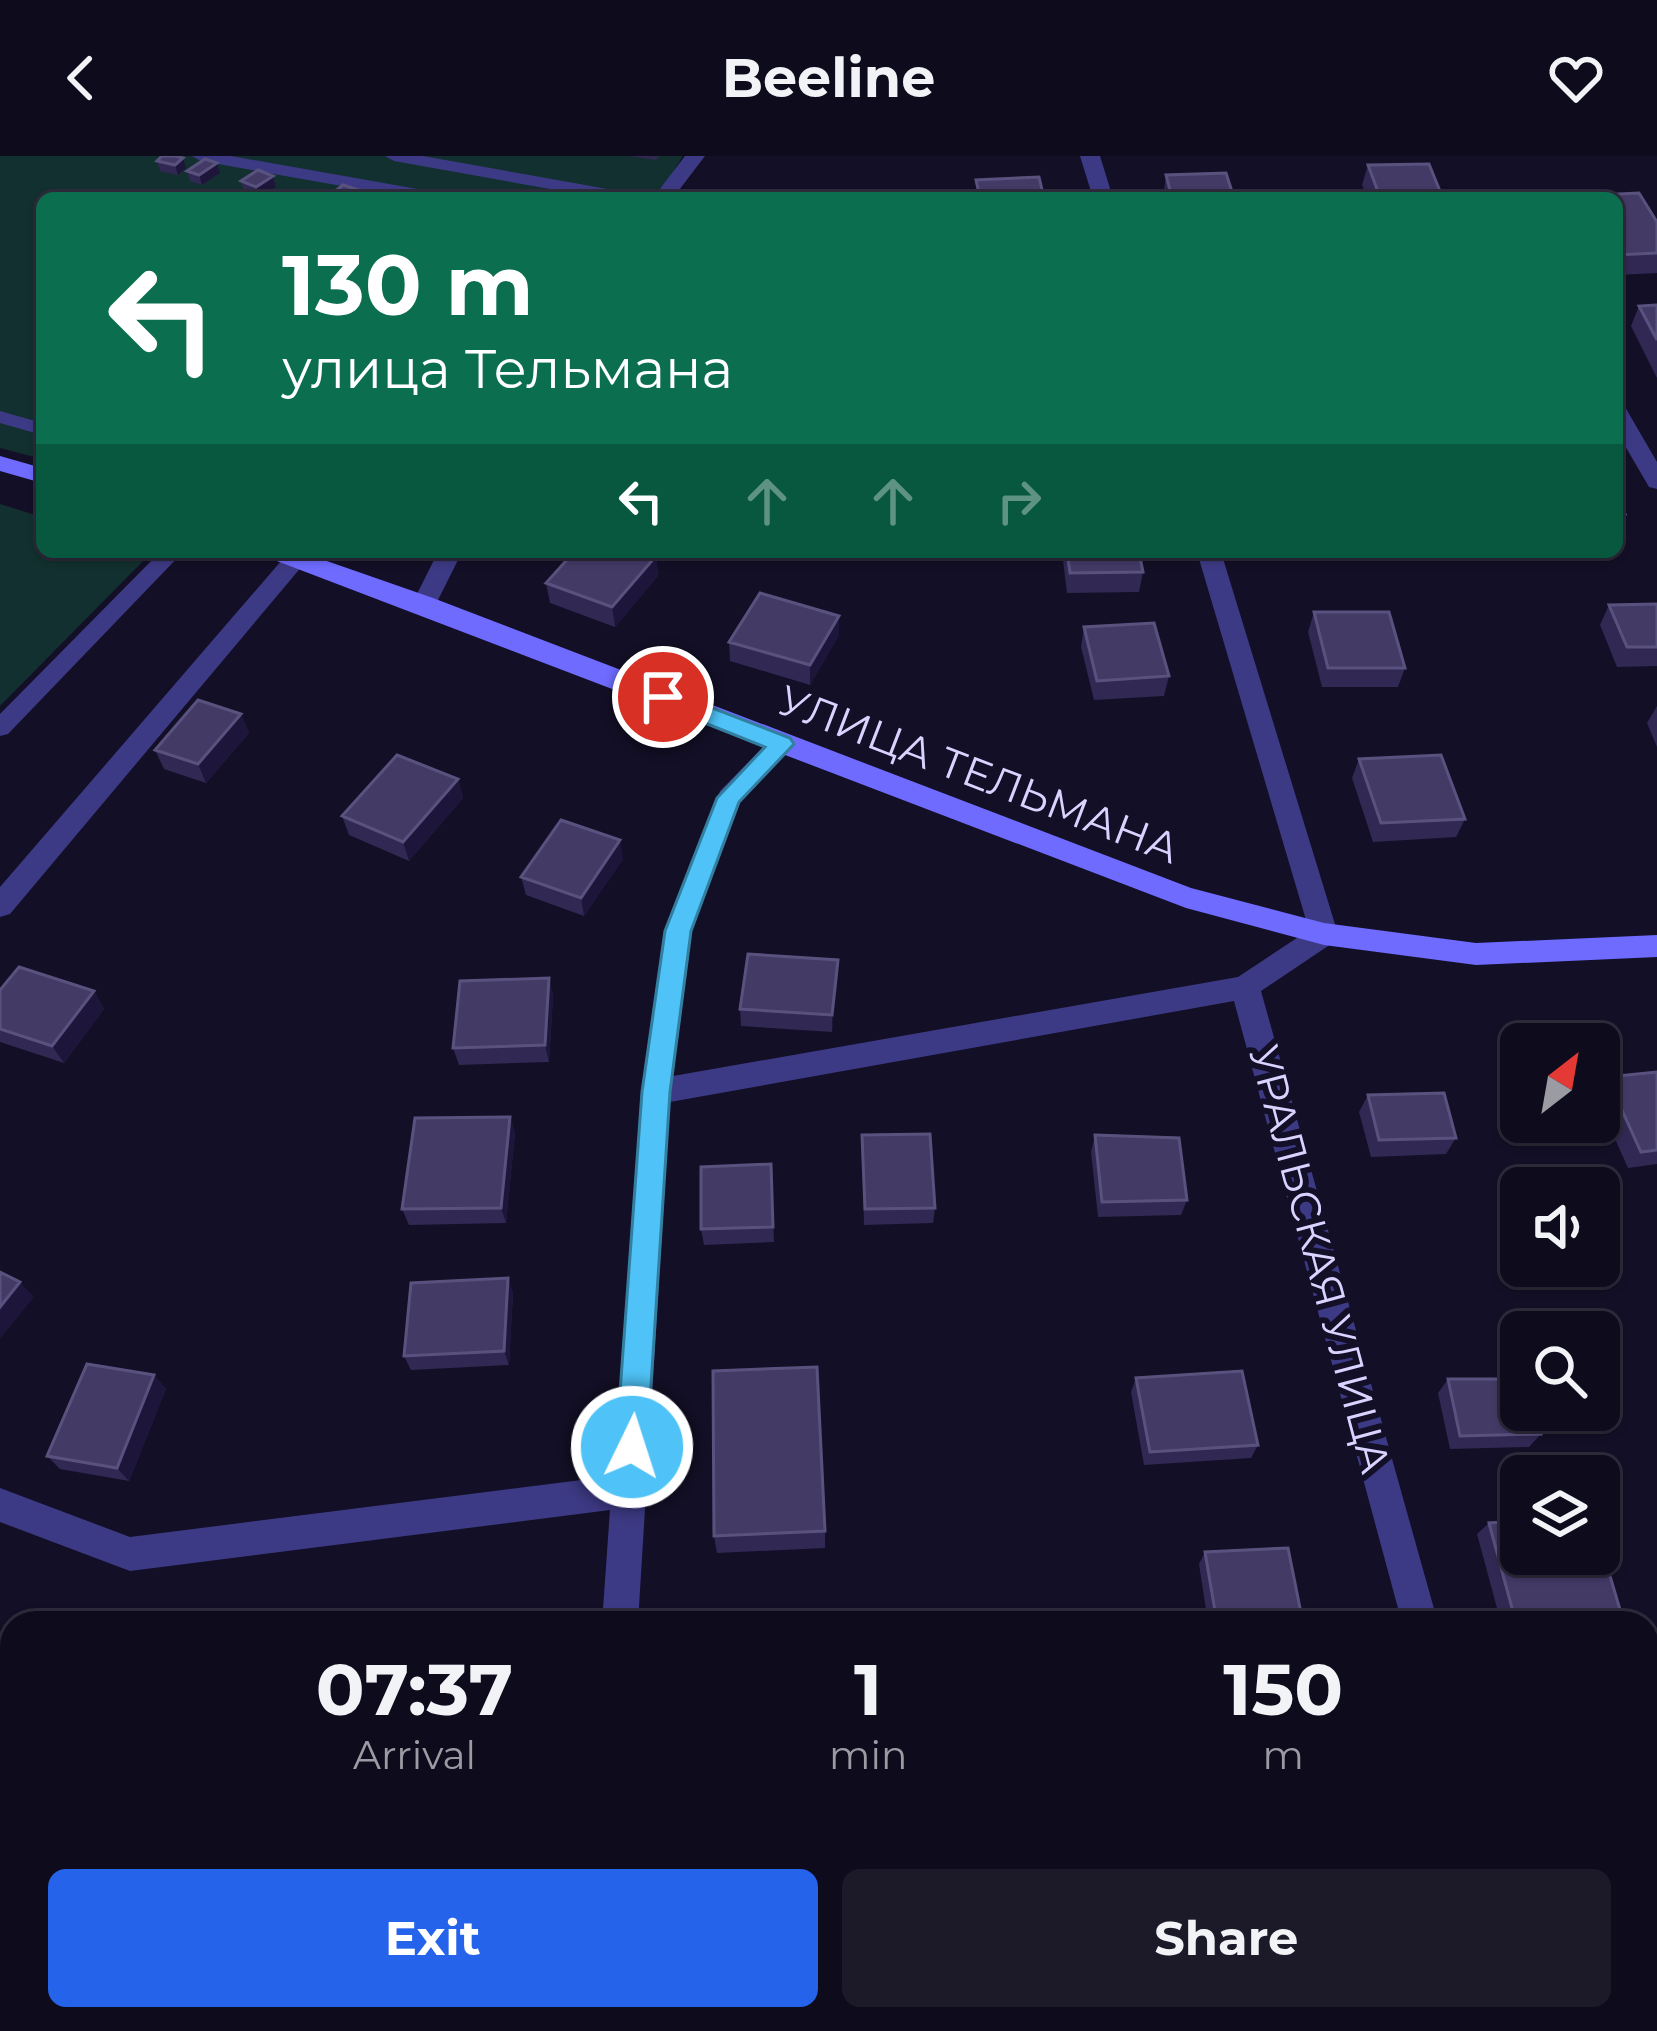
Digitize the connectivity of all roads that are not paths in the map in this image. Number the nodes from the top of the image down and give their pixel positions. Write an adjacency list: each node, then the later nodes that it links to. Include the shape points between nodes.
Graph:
1 (201, 156): 5 (lane)
2 (394, 156): 6 (lane)
3 (695, 156): 7 (street)
4 (1090, 156): 8 (street)
5 (406, 192)
6 (596, 192)
7 (668, 192)
8 (1101, 192)
9 (0, 417): 11 (lane)
10 (1623, 422): 14 (street)
11 (36, 427)
12 (0, 463): 13 (street)
13 (36, 474)
14 (1657, 482)
15 (166, 558): 21 (lane)
16 (284, 558): 23 (street)
17 (294, 558): 20 (street, УЛИЦА ТЕЛЬМАНА)
18 (447, 558): 20 (street)
19 (1211, 558): 24 (street)
20 (424, 604): 22 (street, УЛИЦА ТЕЛЬМАНА)
21 (0, 728)
22 (782, 744): 24 (street, УЛИЦА ТЕЛЬМАНА, via 1186,897); 27 (street, via 729,798 678,931)
23 (0, 906)
24 (1324, 934): 25 (street, УЛИЦА ТЕЛЬМАНА, via 1476,954); 26 (street, УРАЛЬСКАЯ УЛИЦА)
25 (1657, 946)
26 (1245, 987): 27 (street); 31 (street, УРАЛЬСКАЯ УЛИЦА)
27 (656, 1092): 28 (street)
28 (628, 1491): 29 (street, via 130,1555); 30 (street)
29 (0, 1505)
30 (621, 1611)
31 (1417, 1611)

